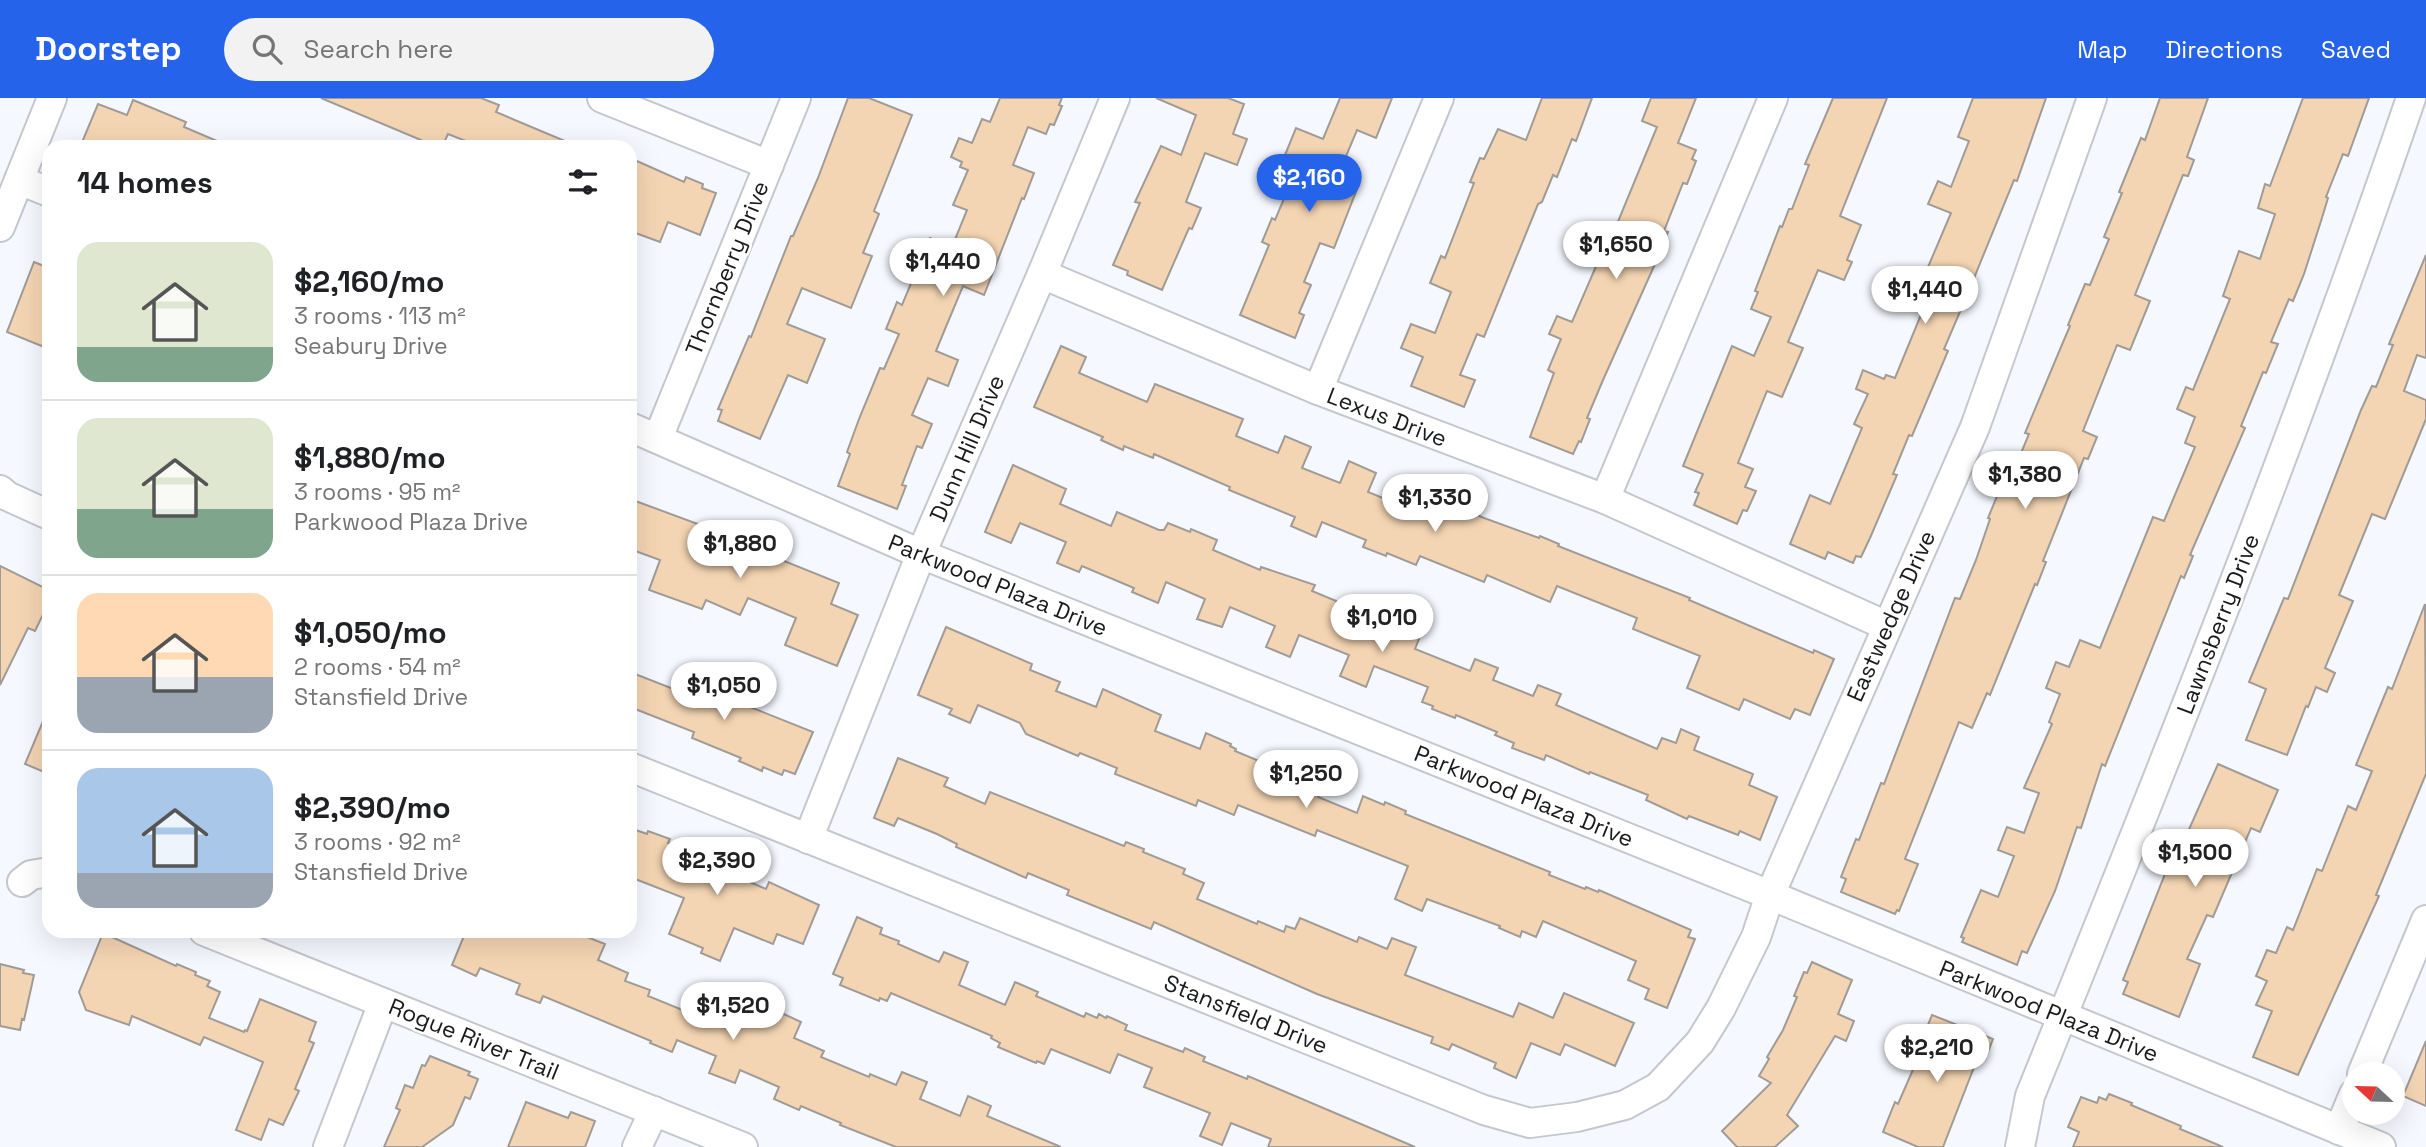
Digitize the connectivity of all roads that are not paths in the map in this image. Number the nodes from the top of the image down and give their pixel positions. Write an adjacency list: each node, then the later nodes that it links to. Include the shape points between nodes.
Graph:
1 (52, 98): 10 (street)
2 (602, 98): 9 (street)
3 (796, 98): 9 (street, Thornberry Drive)
4 (1115, 98): 13 (street, Dunn Hill Drive)
5 (1439, 98): 14 (street)
6 (1773, 98): 18 (street)
7 (2092, 98): 21 (street, Eastwedge Drive, via 1975,427)
8 (2411, 98): 30 (street, Lawnsberry Drive, via 2350,277 2227,603)
9 (769, 165): 16 (street, Thornberry Drive)
10 (19, 180): 11 (street); 12 (street)
11 (42, 189)
12 (0, 227)
13 (1042, 274): 14 (street, Lexus Drive); 20 (street, Dunn Hill Drive)
14 (1318, 390): 18 (street, Lexus Drive)
15 (637, 430): 16 (street, Parkwood Plaza Drive)
16 (658, 438): 20 (street, Parkwood Plaza Drive)
17 (0, 490): 19 (street)
18 (1605, 499): 21 (street, Lexus Drive)
19 (42, 512)
20 (920, 554): 23 (street, Dunn Hill Drive); 26 (street, Parkwood Plaza Drive)
21 (1887, 626): 26 (street, Eastwedge Drive)
22 (637, 770): 23 (street, Stansfield Drive)
23 (808, 839): 26 (street, Stansfield Drive, via 1484,1110 1530,1122 1625,1105 1658,1087 1700,1042 1721,1009 1756,937)
24 (42, 873): 25 (street)
25 (22, 882)
26 (1770, 895): 30 (street, Parkwood Plaza Drive)
27 (2426, 920): 31 (street)
28 (221, 938): 29 (street, Rogue River Trail)
29 (383, 1003): 32 (street, Rogue River Trail); 35 (street)
30 (2062, 1016): 34 (street, Parkwood Plaza Drive); 38 (street, Lawnsberry Drive, via 2030,1096)
31 (2367, 1062)
32 (654, 1111): 36 (street); 37 (street, Rogue River Trail)
33 (2342, 1123): 34 (street)
34 (2339, 1130): 39 (street, Parkwood Plaza Drive)
35 (328, 1147)
36 (637, 1147)
37 (743, 1147)
38 (2020, 1147)
39 (2381, 1147)

